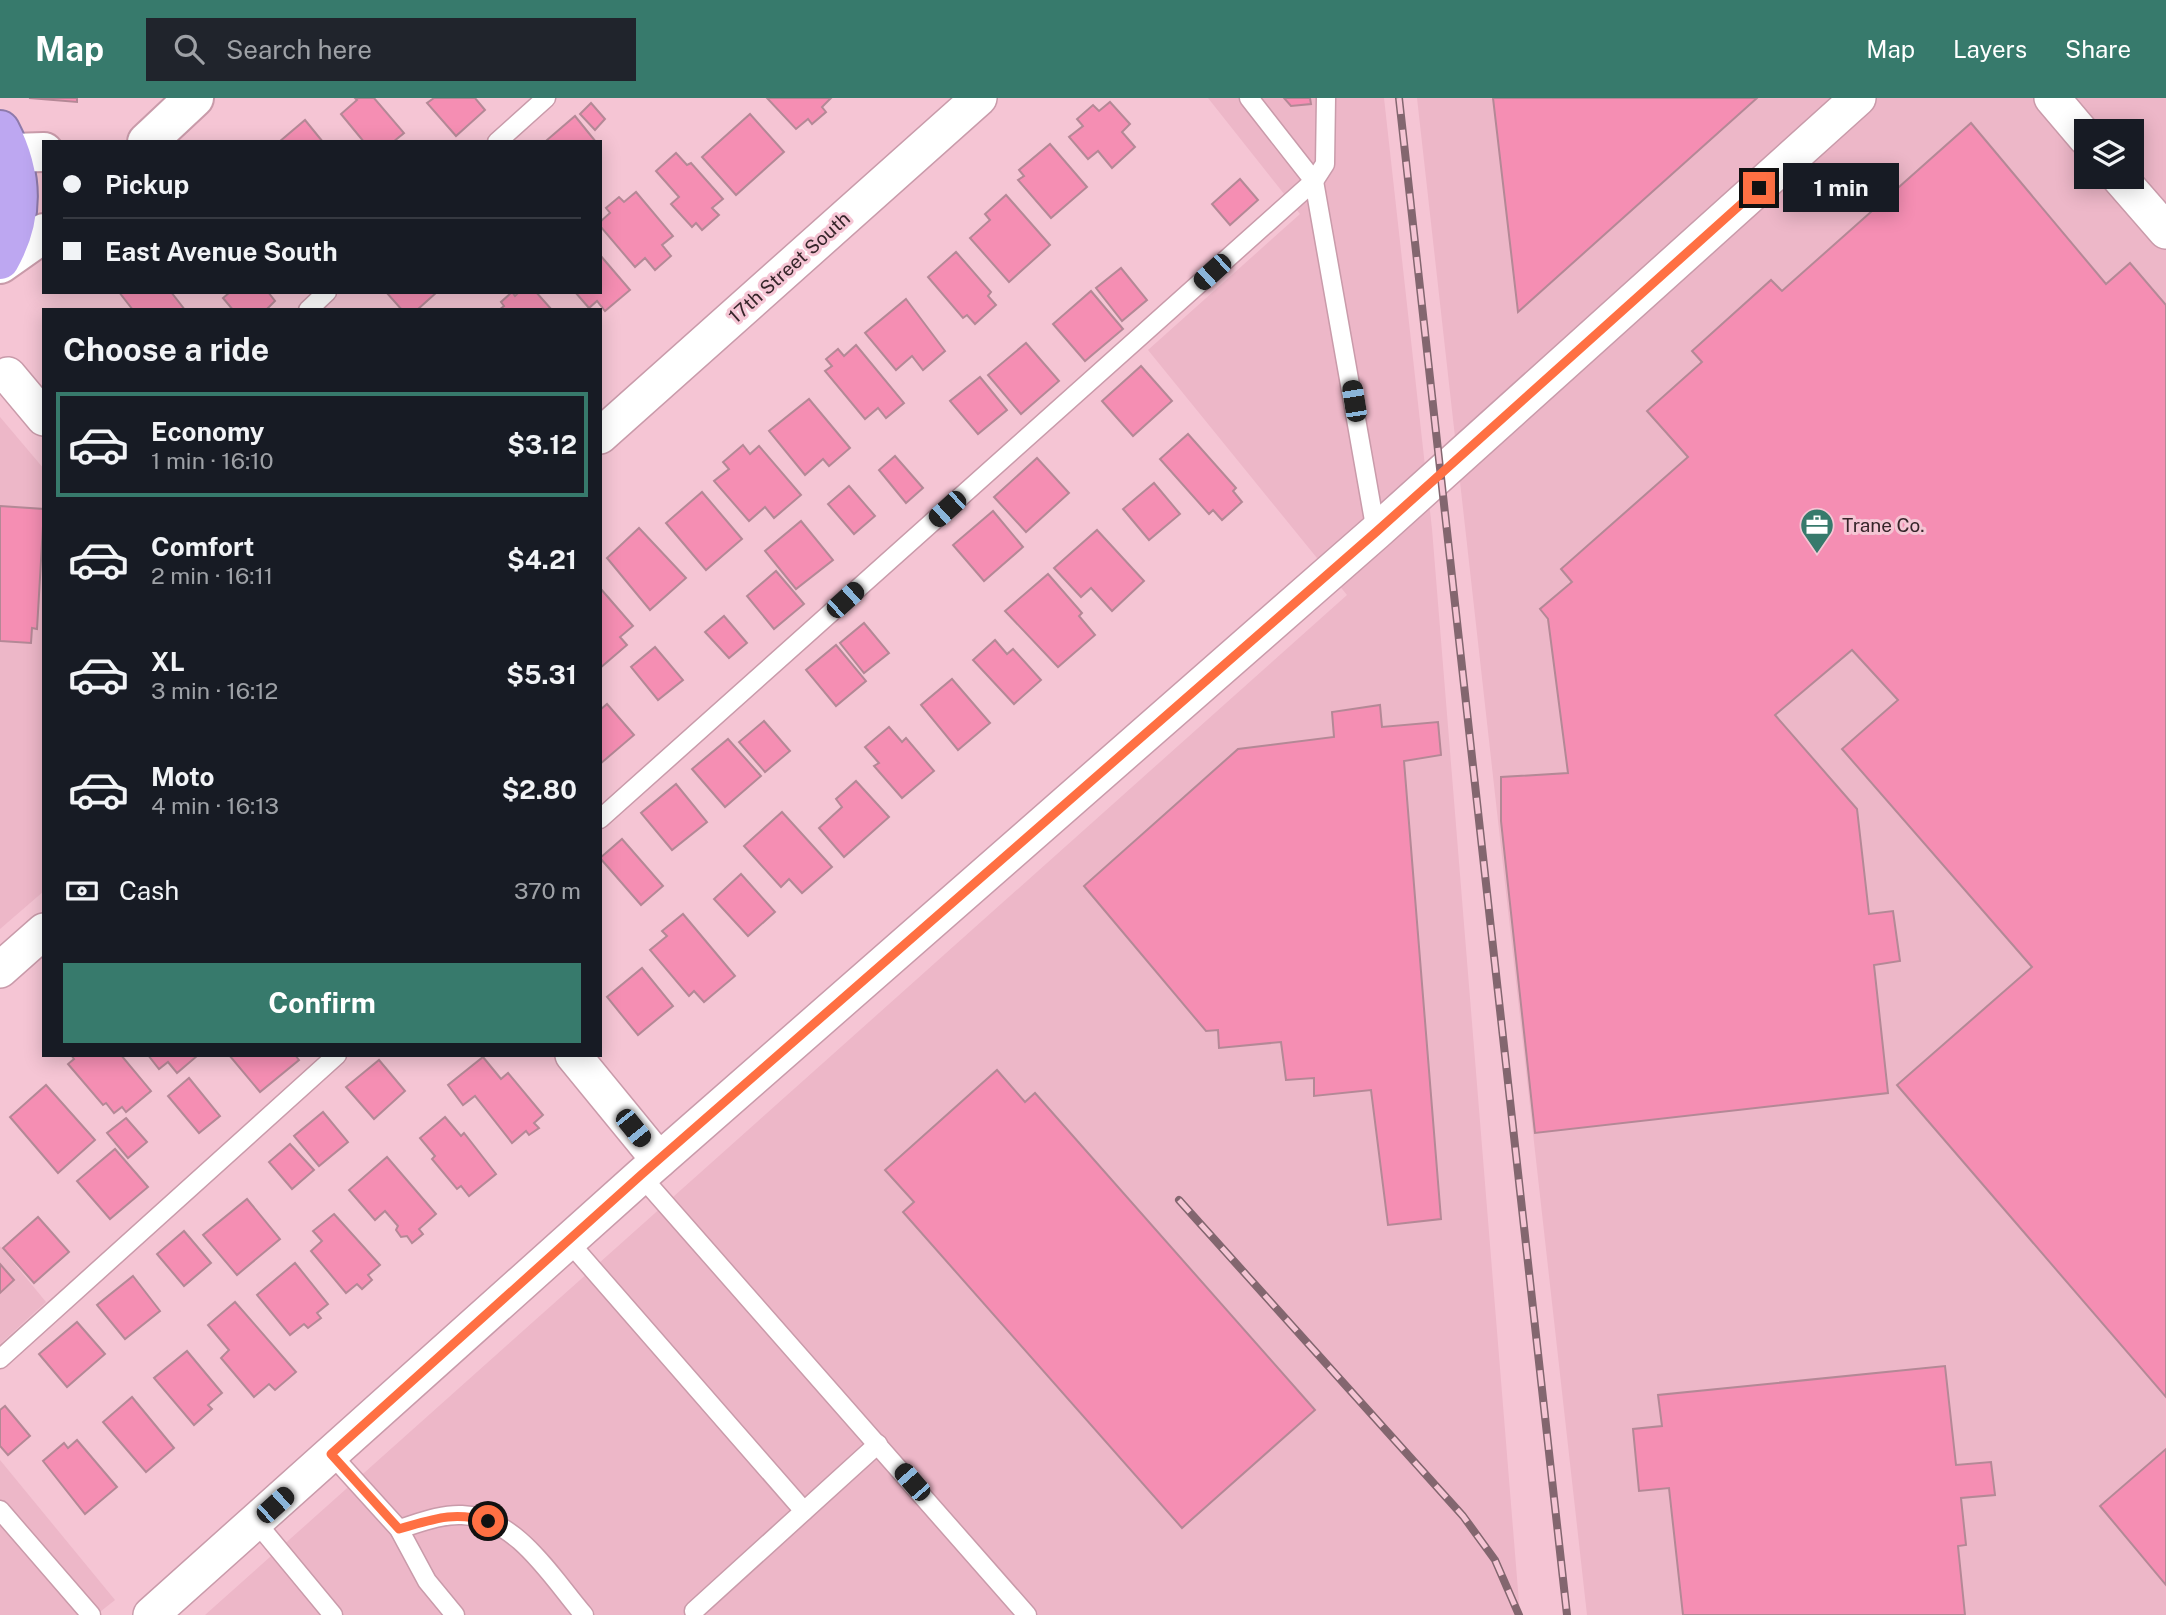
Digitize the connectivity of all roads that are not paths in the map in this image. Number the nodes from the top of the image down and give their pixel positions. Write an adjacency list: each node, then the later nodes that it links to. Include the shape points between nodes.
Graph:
1 (194, 98): 9 (street)
2 (546, 98): 10 (lane)
3 (979, 98): 21 (street, 17th Street South)
4 (1249, 98): 12 (lane)
5 (1326, 98): 12 (lane, via 1325,164)
6 (1858, 98): 22 (street)
7 (2052, 98): 8 (street)
8 (2074, 124)
9 (144, 138)
10 (499, 140)
11 (19, 145): 16 (highway, via 19,211)
12 (1314, 181): 22 (lane); 23 (lane)
13 (2129, 189): 14 (street)
14 (2166, 231)
15 (42, 234): 16 (street)
16 (0, 262)
17 (325, 294): 18 (lane)
18 (310, 308)
19 (8, 375): 20 (street)
20 (42, 416)
21 (602, 434)
22 (1376, 532): 28 (street)
23 (602, 817)
24 (42, 933): 25 (street)
25 (0, 970)
26 (335, 1057): 30 (lane)
27 (574, 1057): 28 (street)
28 (650, 1168): 29 (street); 31 (lane)
29 (569, 1242): 32 (street); 34 (lane)
30 (0, 1359)
31 (878, 1444): 34 (lane); 43 (lane)
32 (331, 1454): 35 (street); 36 (lane)
33 (0, 1510): 38 (lane)
34 (804, 1511): 37 (lane)
35 (256, 1522): 39 (street); 40 (lane)
36 (399, 1529): 41 (lane, via 427,1581); 42 (lane, via 465,1514 505,1528)
37 (694, 1611)
38 (91, 1615)
39 (151, 1615)
40 (333, 1615)
41 (455, 1615)
42 (584, 1615)
43 (1027, 1615)

